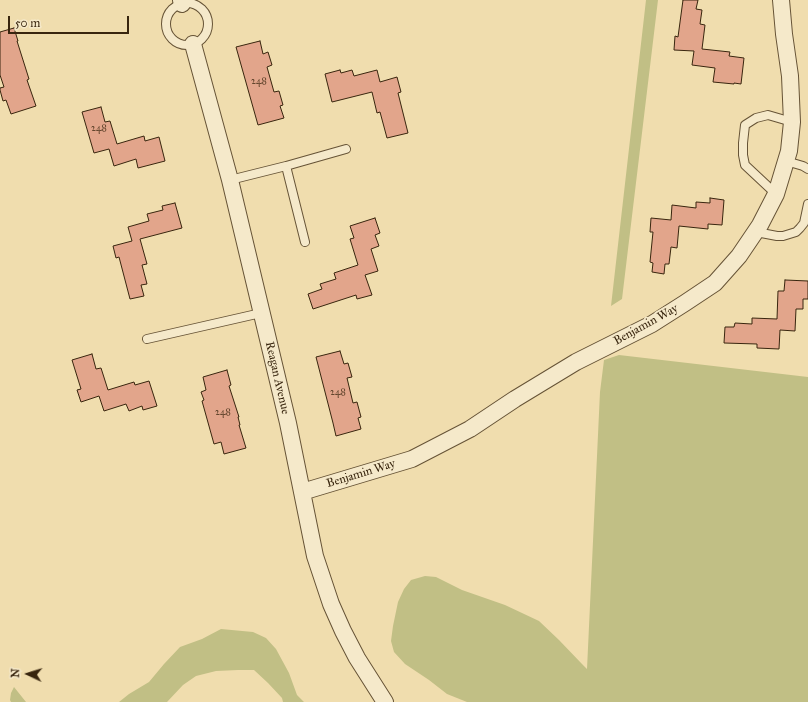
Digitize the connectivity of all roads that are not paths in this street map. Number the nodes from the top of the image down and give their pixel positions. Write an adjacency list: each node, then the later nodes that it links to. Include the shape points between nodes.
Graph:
1 (781, 0): 4 (street, Benjamin Way, via 790,76)
2 (181, 2): 3 (lane, via 198,6 207,19 205,34); 3 (lane, via 170,12 166,26 169,35 175,41 184,45)
3 (193, 44): 9 (street, Reagan Avenue)
4 (792, 122): 6 (street, Benjamin Way); 10 (lane, via 768,116 756,118 745,125 745,165)
5 (346, 149): 7 (lane)
6 (786, 161): 8 (lane); 10 (street, Benjamin Way)
7 (286, 166): 9 (lane); 13 (lane)
8 (808, 169)
9 (230, 180): 14 (street, Reagan Avenue)
10 (776, 194): 12 (street, Benjamin Way)
11 (808, 204): 12 (lane, via 804,223 796,232 783,236)
12 (756, 232): 16 (street, Benjamin Way, via 739,256 715,282 685,303 652,324 576,362 470,429 412,459)
13 (305, 242)
14 (261, 313): 15 (lane); 16 (street, Reagan Avenue)
15 (147, 340)
16 (302, 492): 17 (street, Reagan Avenue, via 315,556 331,604 357,658)
17 (385, 702)

